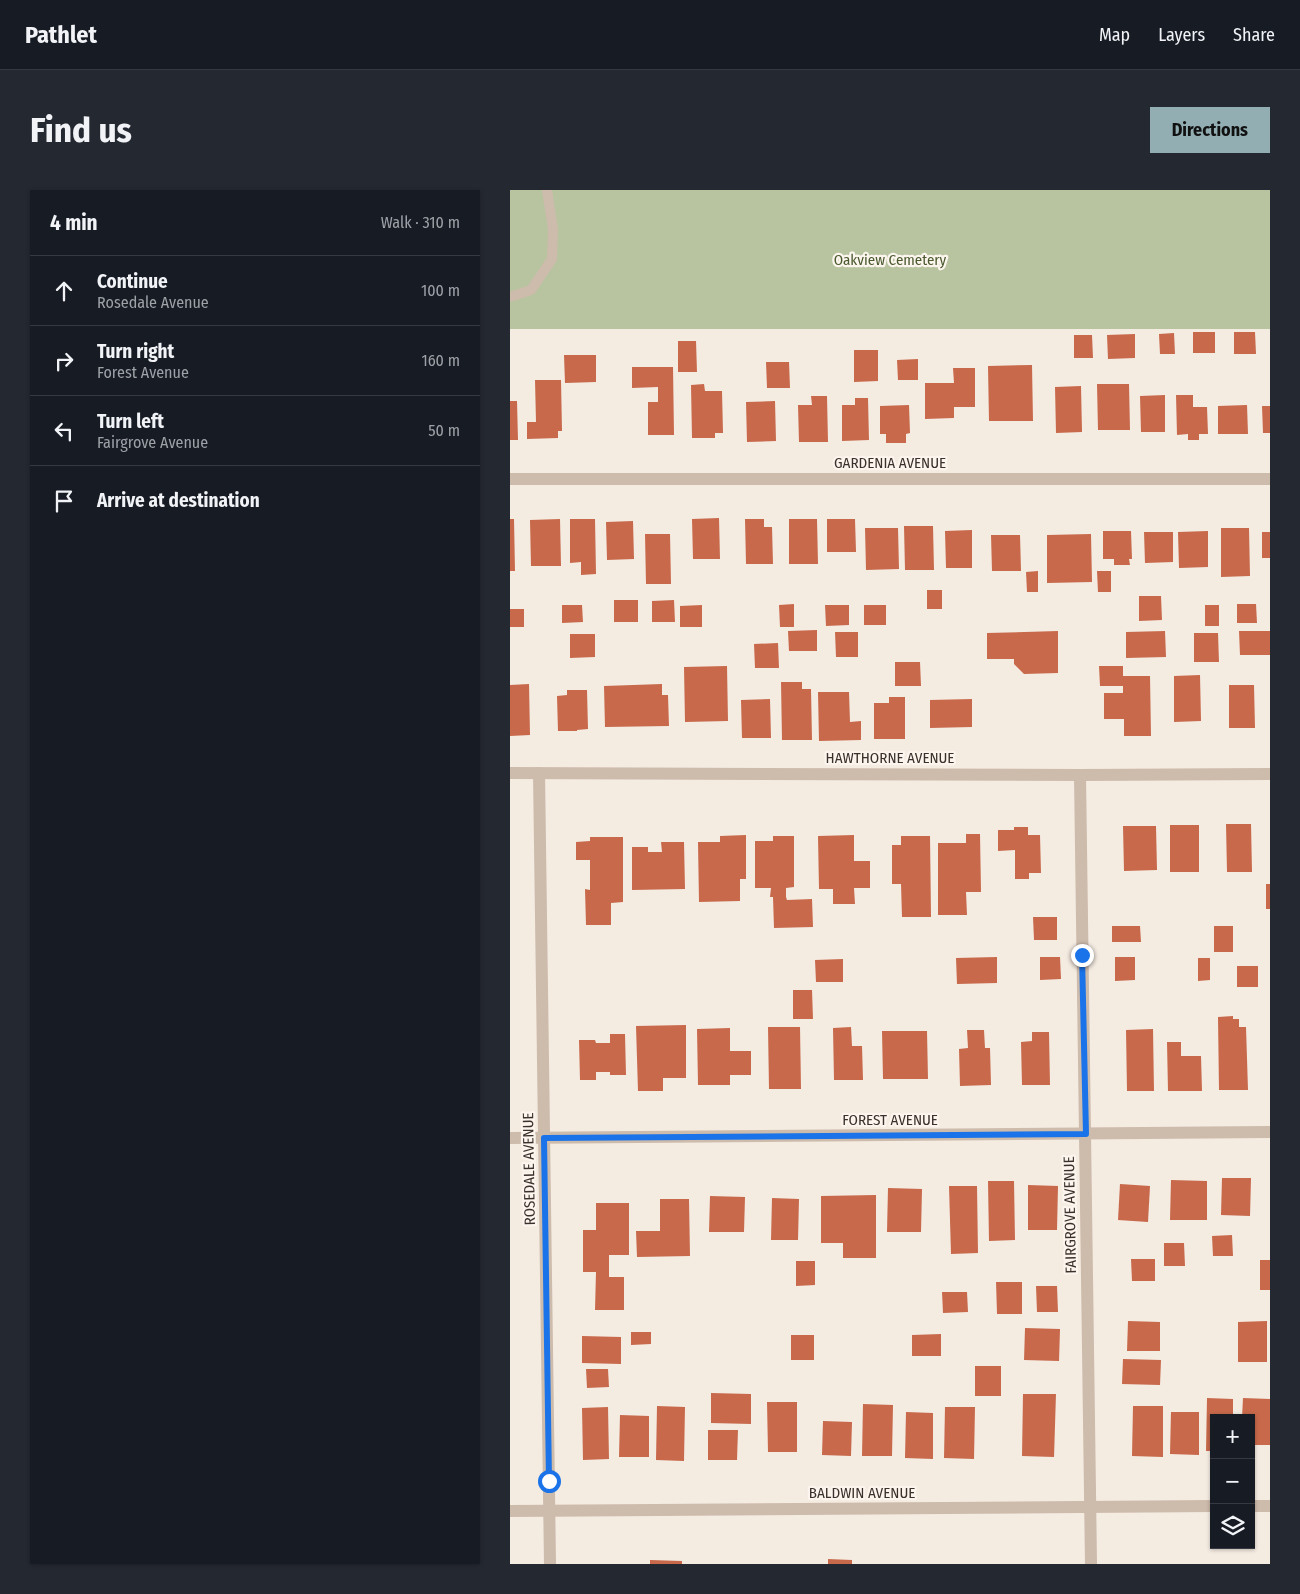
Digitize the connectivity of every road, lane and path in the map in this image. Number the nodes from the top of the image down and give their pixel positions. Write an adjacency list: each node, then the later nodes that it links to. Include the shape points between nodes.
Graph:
1 (547, 190): 2 (lane, via 553,230 552,259 531,290)
2 (510, 297)
3 (510, 478): 4 (street, GARDENIA AVENUE)
4 (1270, 480)
5 (510, 773): 6 (street, HAWTHORNE AVENUE)
6 (539, 773): 8 (street, HAWTHORNE AVENUE); 12 (street, ROSEDALE AVENUE)
7 (1270, 774): 8 (street, HAWTHORNE AVENUE)
8 (1080, 775): 10 (street, FAIRGROVE AVENUE)
9 (1270, 1132): 10 (street, FOREST AVENUE)
10 (1086, 1134): 12 (street, FOREST AVENUE); 16 (street, FAIRGROVE AVENUE)
11 (510, 1138): 12 (street, FOREST AVENUE)
12 (544, 1138): 18 (street, ROSEDALE AVENUE)
13 (1210, 1506): 16 (street, BALDWIN AVENUE)
14 (1255, 1506): 15 (street)
15 (1270, 1506)
16 (1090, 1507): 18 (street, BALDWIN AVENUE); 20 (street, FAIRGROVE AVENUE)
17 (510, 1511): 18 (street, BALDWIN AVENUE)
18 (549, 1511): 19 (street, ROSEDALE AVENUE)
19 (550, 1564)
20 (1091, 1564)

